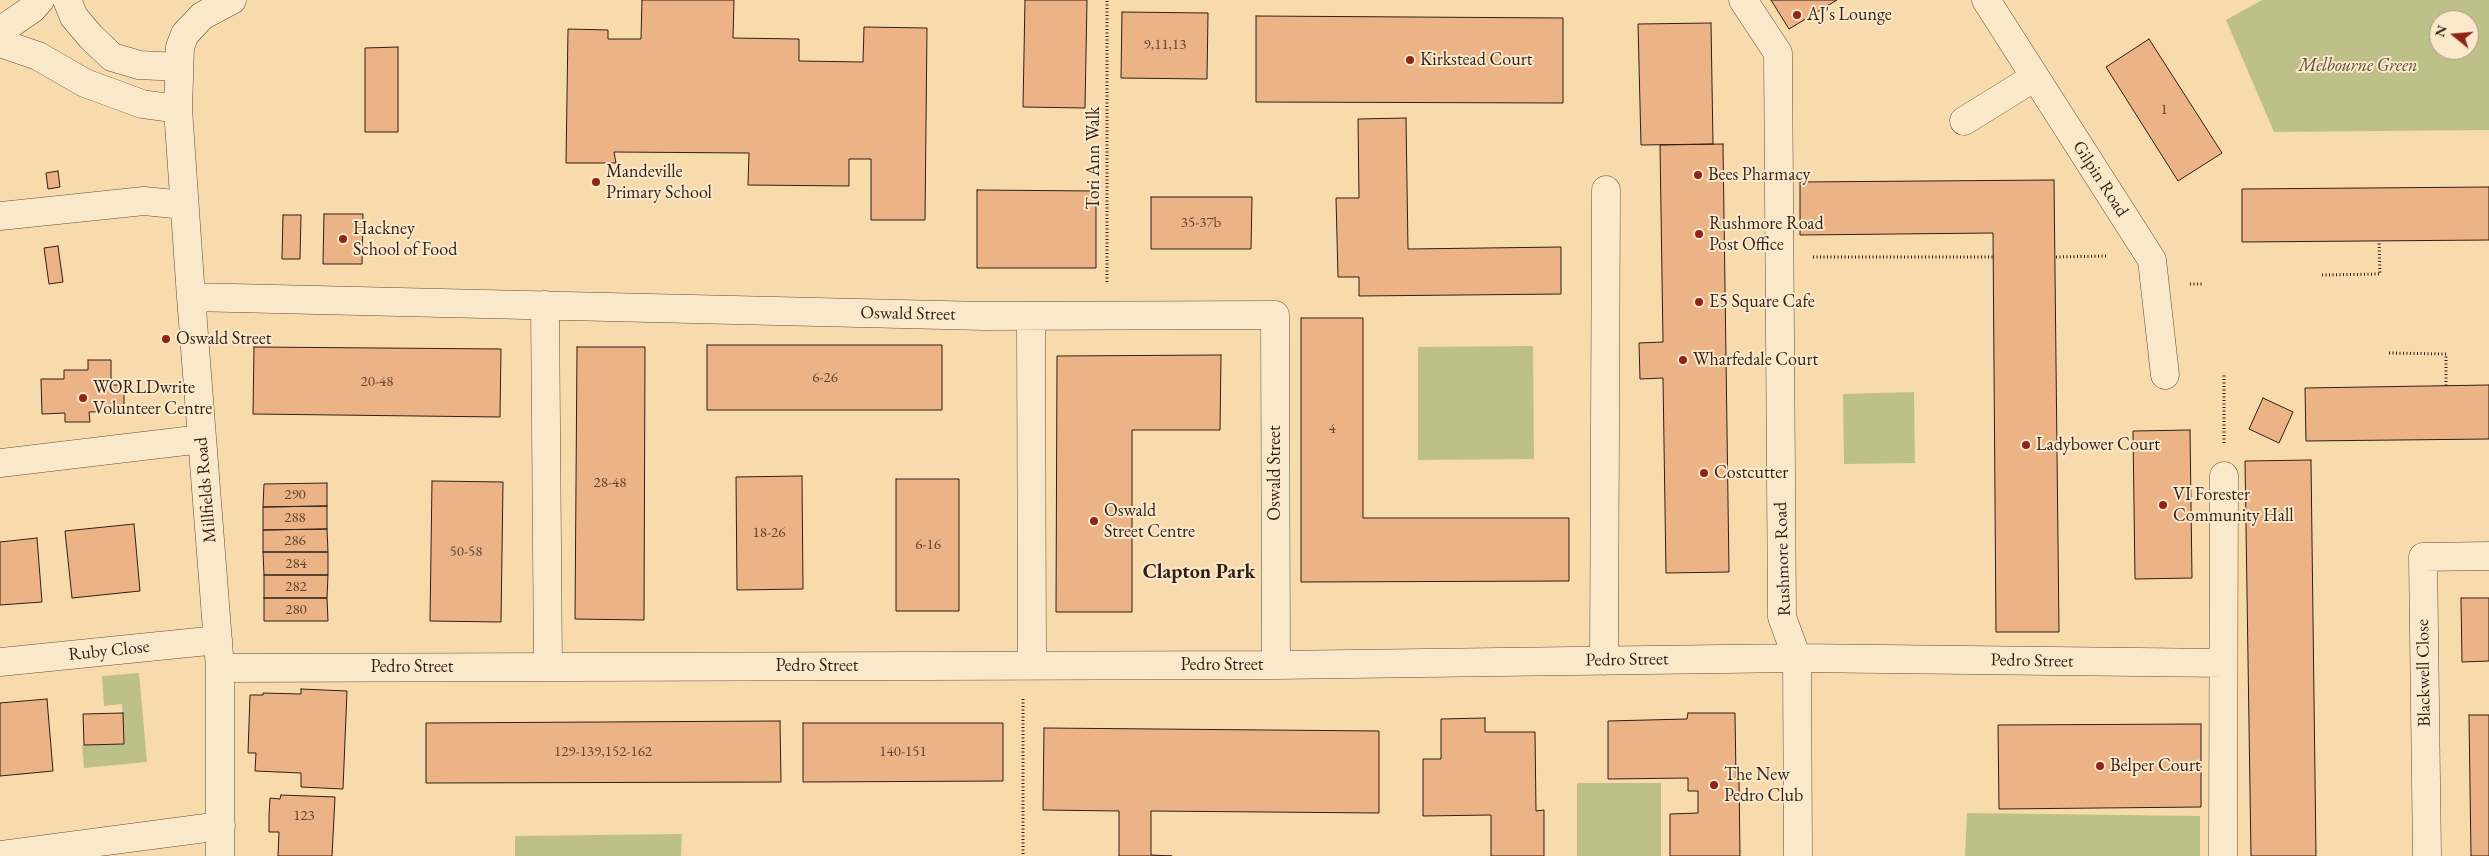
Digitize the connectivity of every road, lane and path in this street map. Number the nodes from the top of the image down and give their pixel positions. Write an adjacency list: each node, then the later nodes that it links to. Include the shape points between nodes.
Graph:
1 (40, 0): 8 (street)
2 (67, 0): 10 (street, via 74,17 112,57 139,65)
3 (232, 0): 7 (street)
4 (1107, 0): 25 (path, Tori Ann Walk)
5 (1743, 0): 19 (street, Rushmore Road, via 1778,53)
6 (1986, 0): 11 (street, Gilpin Road)
7 (196, 17): 10 (street, Millfields Road, via 180,47)
8 (0, 31)
9 (0, 43): 12 (street, via 38,56 86,83 142,104)
10 (179, 67): 12 (street, Millfields Road)
11 (2035, 77): 13 (street); 18 (street, Gilpin Road)
12 (178, 109): 15 (street, Millfields Road)
13 (1964, 121)
14 (1606, 190): 37 (street)
15 (184, 205): 16 (street, via 144,201); 23 (street, Millfields Road)
16 (0, 216)
17 (2379, 241): 22 (path, via 2380,274)
18 (2149, 255): 20 (path); 29 (street, Gilpin Road)
19 (1779, 257): 21 (path); 36 (street, Rushmore Road, via 1782,617)
20 (2056, 257)
21 (1993, 258)
22 (2322, 275)
23 (191, 297): 24 (street, Oswald Street); 31 (street, Millfields Road)
24 (545, 305): 26 (street, Oswald Street); 42 (street)
25 (1107, 315): 26 (street, Oswald Street); 41 (street, Oswald Street, via 1275,315)
26 (1031, 316): 40 (street)
27 (2389, 353): 30 (path, via 2446,354)
28 (2224, 374): 33 (path)
29 (2165, 375)
30 (2446, 386)
31 (202, 439): 32 (street); 35 (street, Millfields Road)
32 (0, 463)
33 (2224, 476): 39 (street)
34 (2489, 556): 50 (street, Blackwell Close, via 2423,557)
35 (218, 640): 38 (street, Ruby Close); 43 (street, Millfields Road)
36 (1797, 658): 37 (street, Pedro Street); 39 (street, Pedro Street); 48 (street, Rushmore Road)
37 (1604, 661): 41 (street, Pedro Street)
38 (0, 662)
39 (2223, 663): 49 (street)
40 (1027, 665): 41 (street, Pedro Street); 42 (street, Pedro Street); 47 (path)
41 (1276, 665)
42 (548, 667): 43 (street, Pedro Street)
43 (220, 668): 44 (street, Millfields Road)
44 (221, 826): 45 (street); 46 (street, Millfields Road)
45 (0, 855)
46 (220, 856)
47 (1023, 856)
48 (1798, 856)
49 (2223, 856)
50 (2426, 856)

